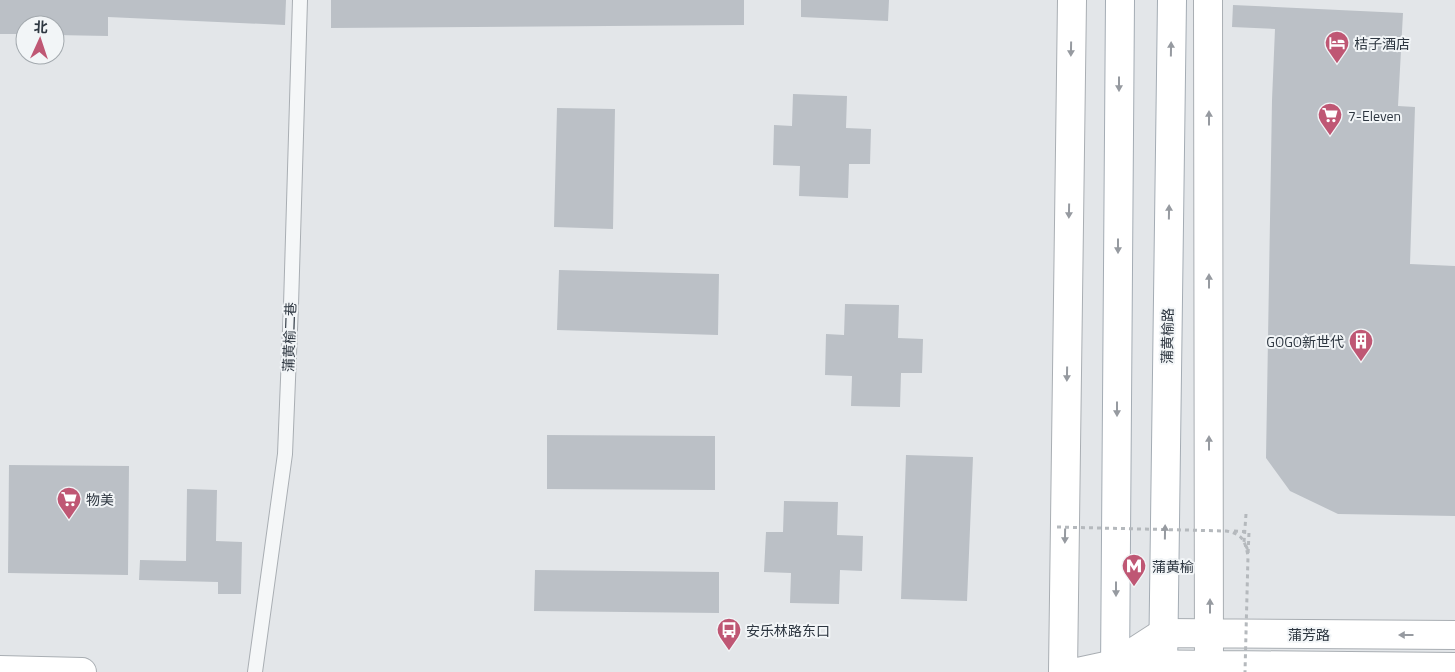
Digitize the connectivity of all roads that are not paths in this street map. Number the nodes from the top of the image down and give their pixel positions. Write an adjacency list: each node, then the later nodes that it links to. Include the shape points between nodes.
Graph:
1 (300, 0): 15 (lane, 蒲黄榆二巷, via 285,454)
2 (1072, 0): 16 (street, one-way to 16)
3 (1120, 0): 10 (street, one-way to 10)
4 (1172, 0): 6 (street, 蒲黄榆路, one-way to 4)
5 (1208, 0): 7 (street, one-way to 5)
6 (1163, 633): 7 (street, 蒲芳路); 10 (street); 11 (street, 蒲黄榆路)
7 (1210, 633): 8 (street, 蒲芳路, one-way to 7); 12 (street)
8 (1455, 636)
9 (1455, 667): 12 (street)
10 (1115, 668): 11 (street); 17 (street)
11 (1163, 668): 12 (street)
12 (1209, 669)
13 (0, 670): 14 (street)
14 (82, 672)
15 (255, 672)
16 (1063, 672)
17 (1078, 672)

